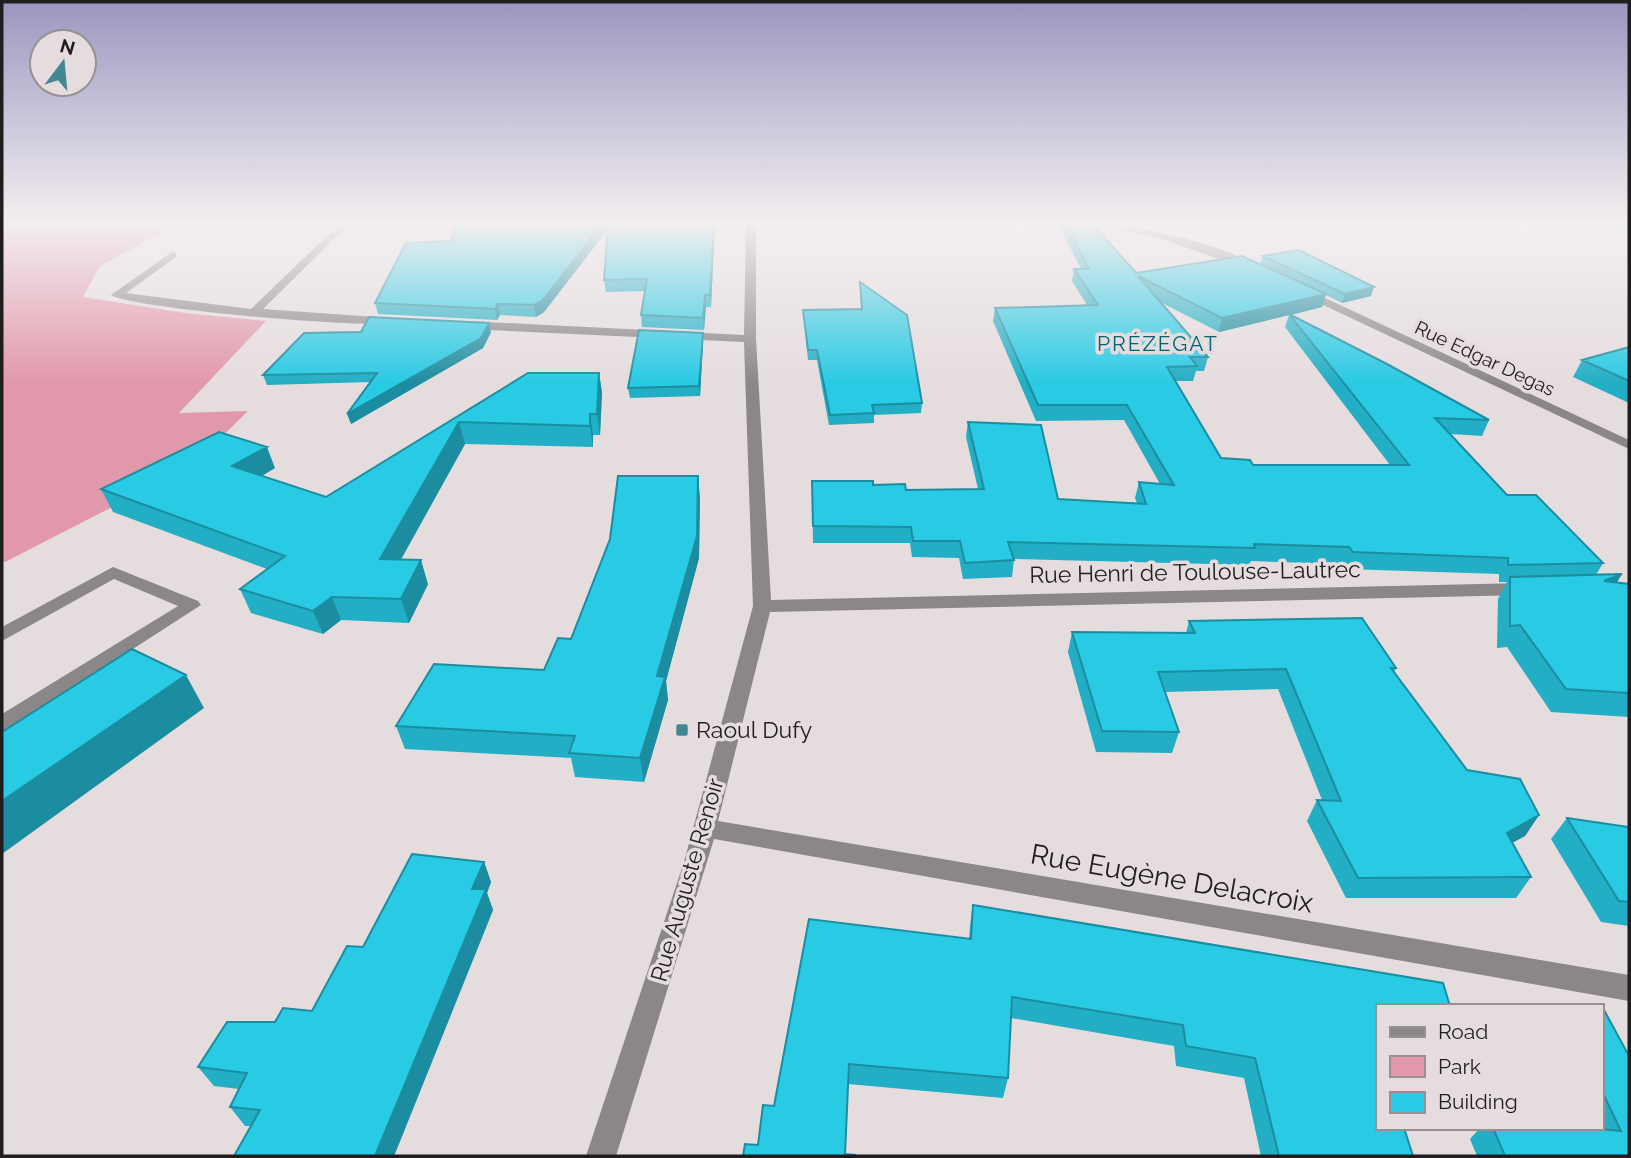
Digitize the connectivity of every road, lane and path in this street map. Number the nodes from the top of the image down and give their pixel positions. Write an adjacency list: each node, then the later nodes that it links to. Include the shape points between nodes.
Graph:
1 (143, 276): 5 (street, via 117,295)
2 (291, 276): 5 (street)
3 (751, 276): 8 (street, Rue Auguste Renoir)
4 (1294, 287): 9 (street, Rue Edgar Degas)
5 (252, 314): 6 (street)
6 (404, 322)
7 (459, 324): 8 (street)
8 (750, 339): 11 (street, Rue Auguste Renoir)
9 (1629, 445)
10 (1538, 589): 11 (street, Rue Henri de Toulouse-Lautrec)
11 (762, 607): 14 (street, Rue Auguste Renoir)
12 (2, 635): 13 (street, via 113,572 192,605)
13 (2, 724)
14 (705, 828): 15 (street, Rue Eugène Delacroix); 16 (street, Rue Auguste Renoir)
15 (1629, 988)
16 (601, 1156)

